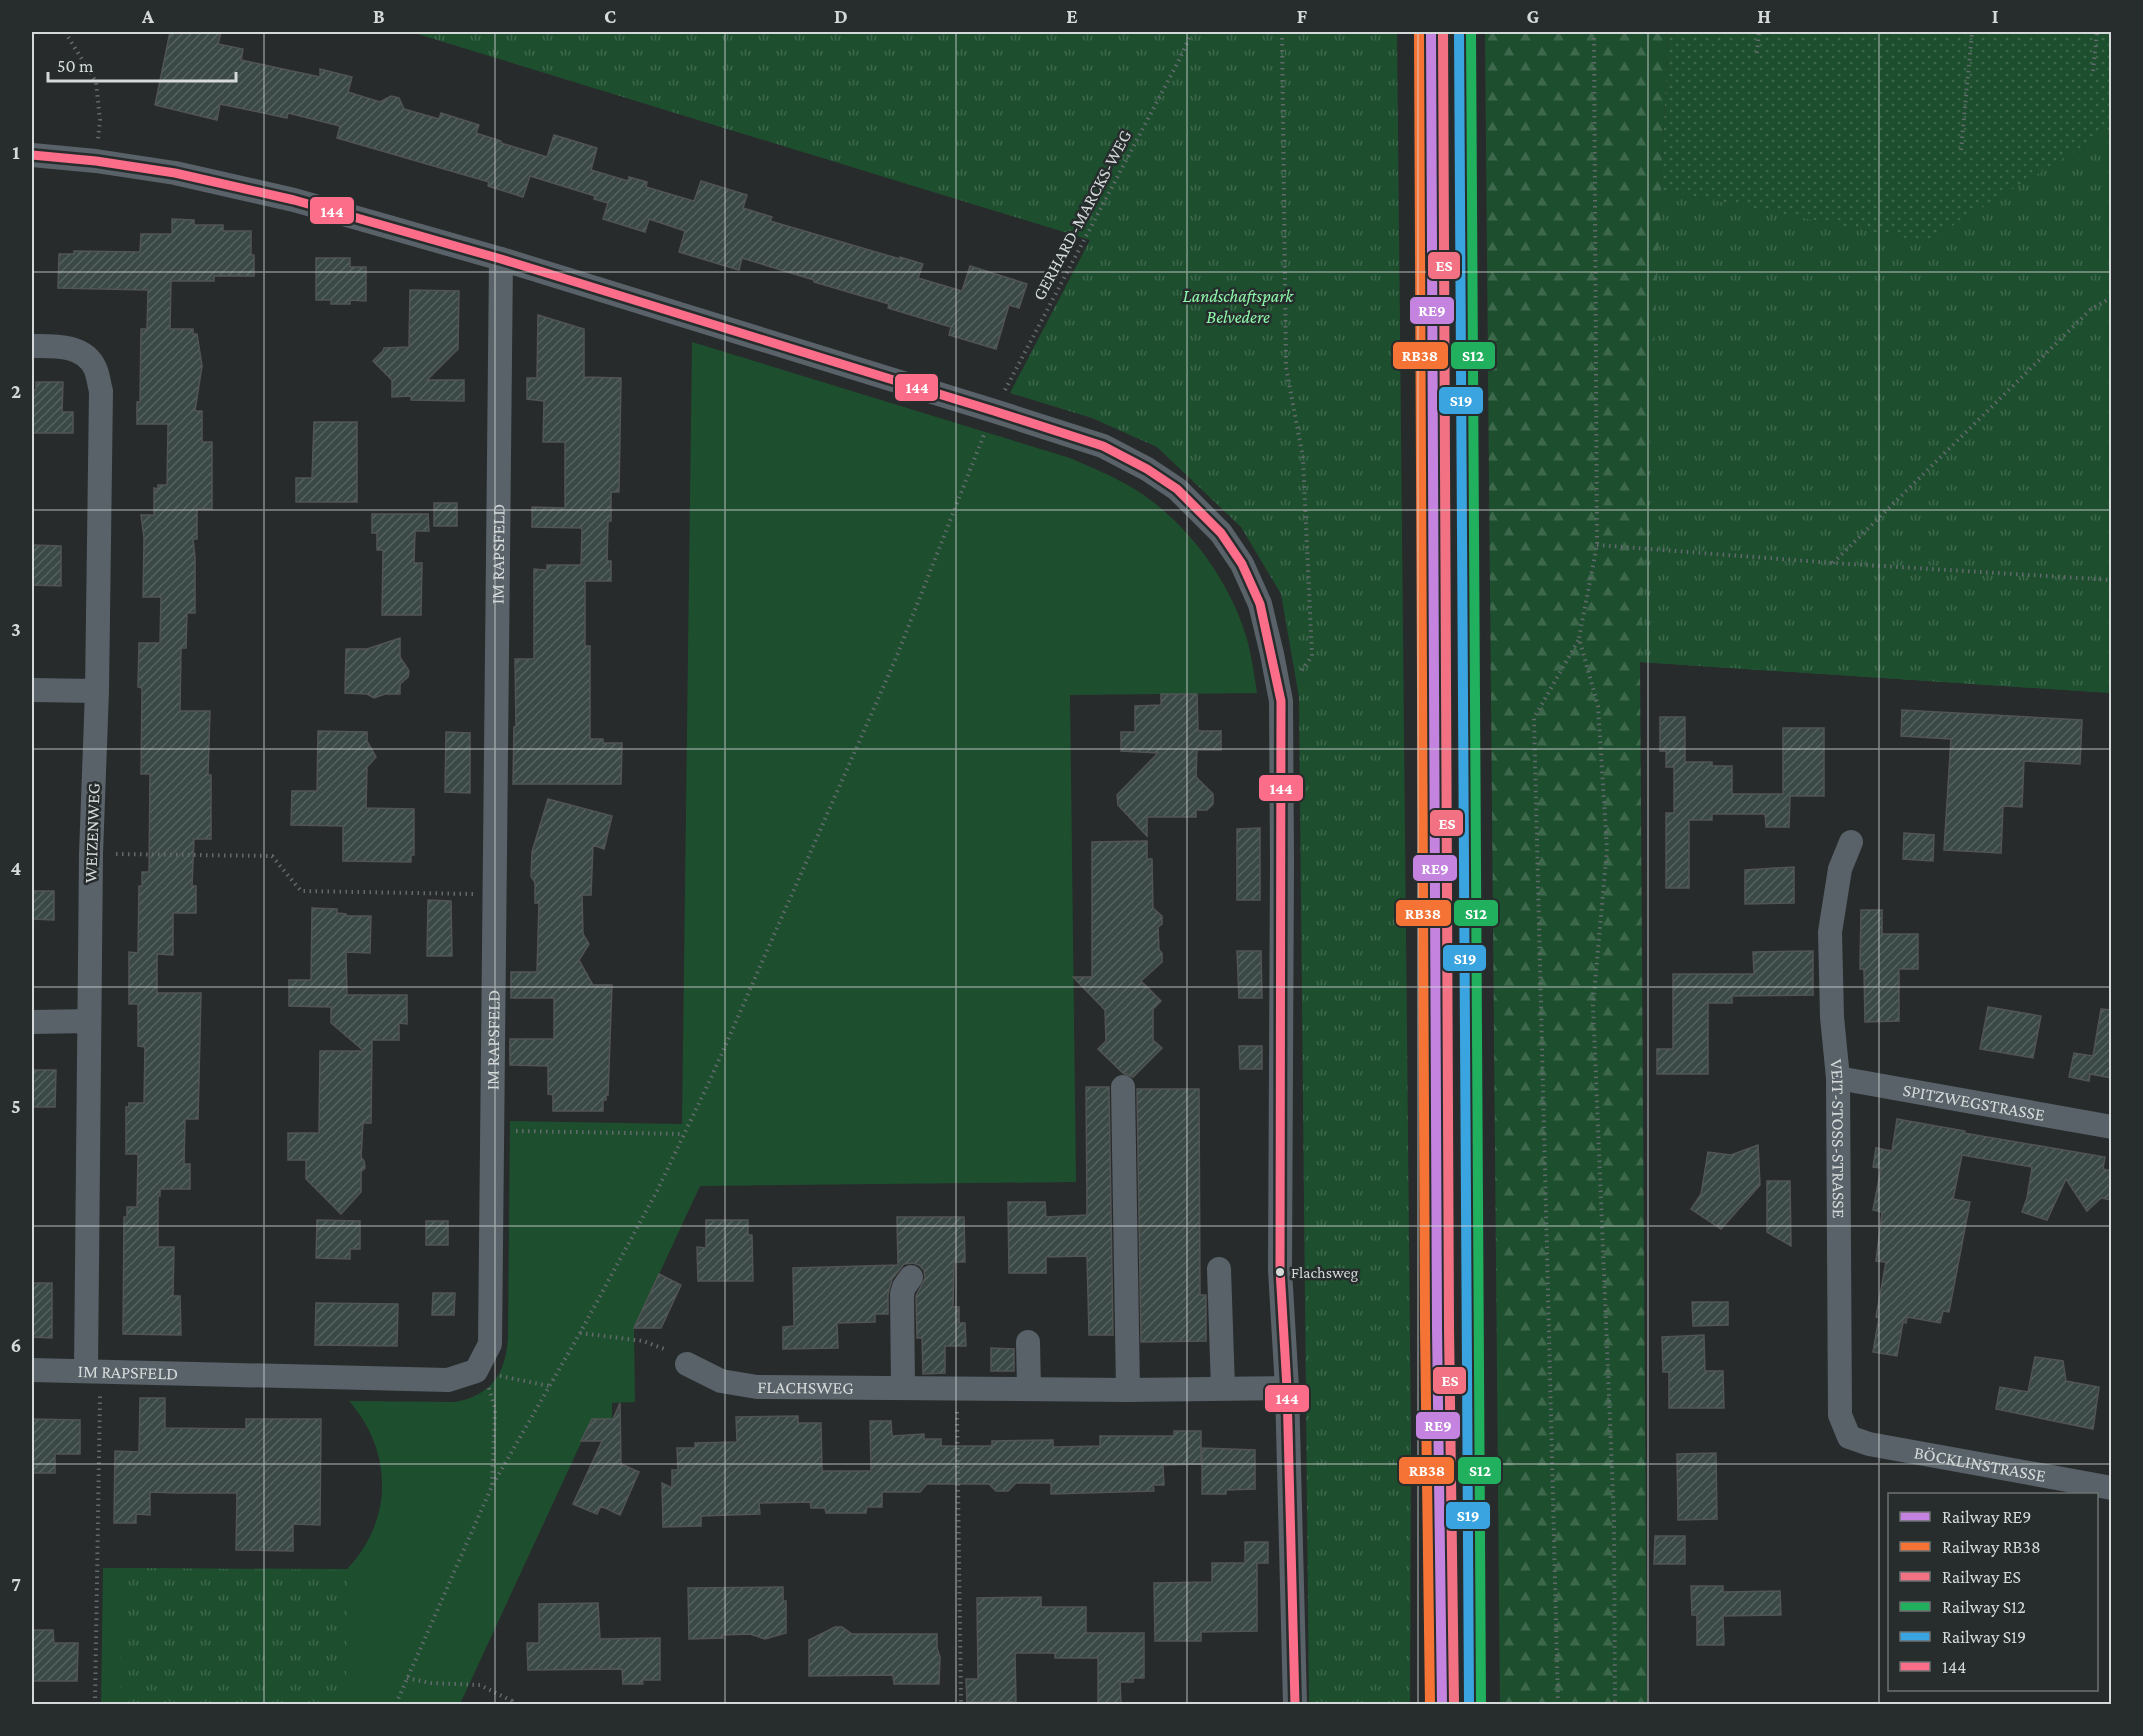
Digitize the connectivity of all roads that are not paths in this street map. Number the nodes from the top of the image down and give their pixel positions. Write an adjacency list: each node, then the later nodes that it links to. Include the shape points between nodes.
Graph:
1 (32, 154): 2 (street, via 175,173 294,200)
2 (501, 259): 17 (street, IM RAPSFELD, via 490,1344 476,1371 448,1380); 20 (street, via 1103,446 1177,489 1221,533 1242,564 1260,604 1281,701 1280,1270)
3 (32, 346): 5 (street, WEIZENWEG, via 70,348 85,354 95,368 101,391)
4 (32, 690): 5 (street)
5 (97, 691): 7 (street, WEIZENWEG)
6 (1851, 842): 9 (street, VEIT-STOSS-STRASSE, via 1840,869 1830,932)
7 (89, 1021): 8 (street); 17 (street, WEIZENWEG)
8 (32, 1022)
9 (1838, 1078): 11 (street, SPITZWEGSTRASSE); 23 (street, VEIT-STOSS-STRASSE, via 1840,1415)
10 (1123, 1087): 22 (street)
11 (2112, 1127)
12 (1220, 1269): 21 (street)
13 (911, 1276): 18 (street, via 902,1294)
14 (1028, 1342): 19 (street)
15 (687, 1364): 18 (street, FLACHSWEG, via 721,1381 757,1387)
16 (32, 1370): 17 (street, IM RAPSFELD)
17 (93, 1370)
18 (903, 1387): 19 (street, FLACHSWEG)
19 (1029, 1388): 22 (street, FLACHSWEG)
20 (1287, 1388): 21 (street, FLACHSWEG); 25 (street)
21 (1222, 1389): 22 (street, FLACHSWEG)
22 (1128, 1390)
23 (1849, 1437): 24 (street, BÖCKLINSTRASSE, via 1869,1444)
24 (2112, 1488)
25 (1295, 1704)

